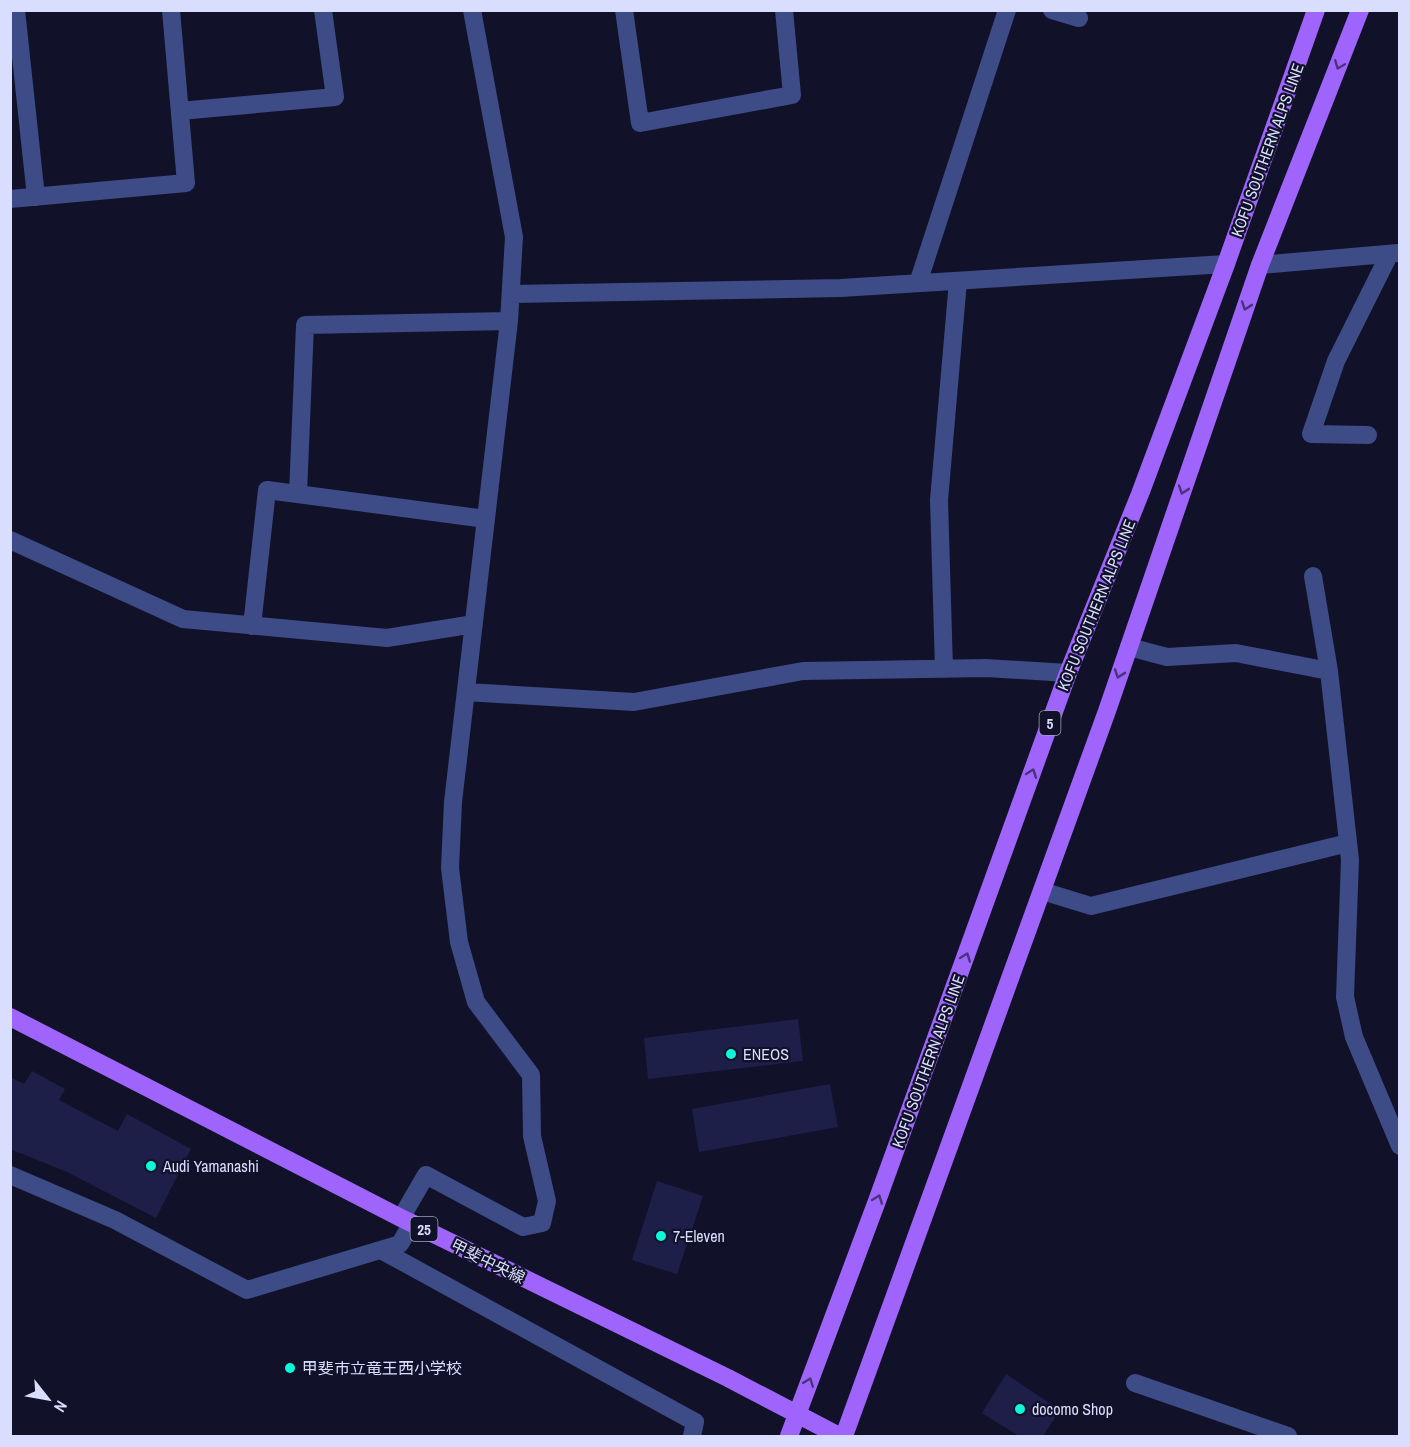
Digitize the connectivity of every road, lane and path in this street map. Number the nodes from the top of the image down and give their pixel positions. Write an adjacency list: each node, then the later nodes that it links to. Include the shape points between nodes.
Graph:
1 (16, 10): 13 (street)
2 (171, 10): 12 (street)
3 (323, 10): 12 (street, via 335,98)
4 (472, 10): 20 (street, via 514,237)
5 (624, 10): 6 (street, via 640,123 792,95)
6 (784, 10)
7 (1007, 10): 19 (street)
8 (1052, 10): 11 (street)
9 (1317, 10): 16 (main road, KOFU SOUTHERN ALPS LINE / 5)
10 (1360, 10): 17 (main road, KOFU SOUTHERN ALPS LINE, one-way to 17)
11 (1079, 18)
12 (180, 111): 13 (street, via 186,183)
13 (36, 197): 14 (street)
14 (10, 199)
15 (1394, 254): 17 (street); 22 (street, via 1336,361 1311,434)
16 (1226, 264): 18 (street); 32 (main road, KOFU SOUTHERN ALPS LINE / 5)
17 (1260, 265): 29 (main road, KOFU SOUTHERN ALPS LINE, one-way to 29)
18 (958, 281): 19 (street); 30 (street, via 939,500)
19 (918, 283): 20 (street)
20 (512, 294): 21 (street)
21 (509, 321): 23 (street, via 305,325); 24 (street)
22 (1368, 435)
23 (298, 494): 24 (street); 28 (street, via 267,490)
24 (486, 519): 27 (street)
25 (10, 540): 28 (street, via 183,619)
26 (1312, 576): 31 (street)
27 (474, 624): 28 (street, via 387,638); 33 (street)
28 (252, 626)
29 (1129, 646): 31 (street, via 1167,657 1236,653); 35 (main road, KOFU SOUTHERN ALPS LINE, one-way to 35)
30 (944, 669): 32 (street); 33 (street, via 803,671 634,702)
31 (1329, 671): 34 (street)
32 (1068, 673): 42 (main road, KOFU SOUTHERN ALPS LINE / 5, one-way to 32)
33 (466, 692): 39 (street, via 450,868 459,942 476,1002 531,1075 532,1136 547,1201 542,1222 523,1227 426,1175)
34 (1348, 843): 35 (street, via 1091,906); 37 (street, via 1345,997 1354,1037)
35 (1042, 891): 46 (main road, KOFU SOUTHERN ALPS LINE)
36 (10, 1017): 39 (main road, 甲斐中央線 / 25)
37 (1400, 1146)
38 (10, 1175): 40 (street, via 115,1220 247,1290)
39 (406, 1221): 40 (street, via 400,1244); 42 (main road, 甲斐中央線 / 25)
40 (381, 1250): 43 (street, via 695,1422)
41 (1135, 1383): 47 (street)
42 (796, 1414): 44 (main road, KOFU SOUTHERN ALPS LINE / 5); 45 (main road, 甲斐中央線 / 25)
43 (692, 1437)
44 (789, 1437)
45 (839, 1437)
46 (844, 1437)
47 (1288, 1437)

